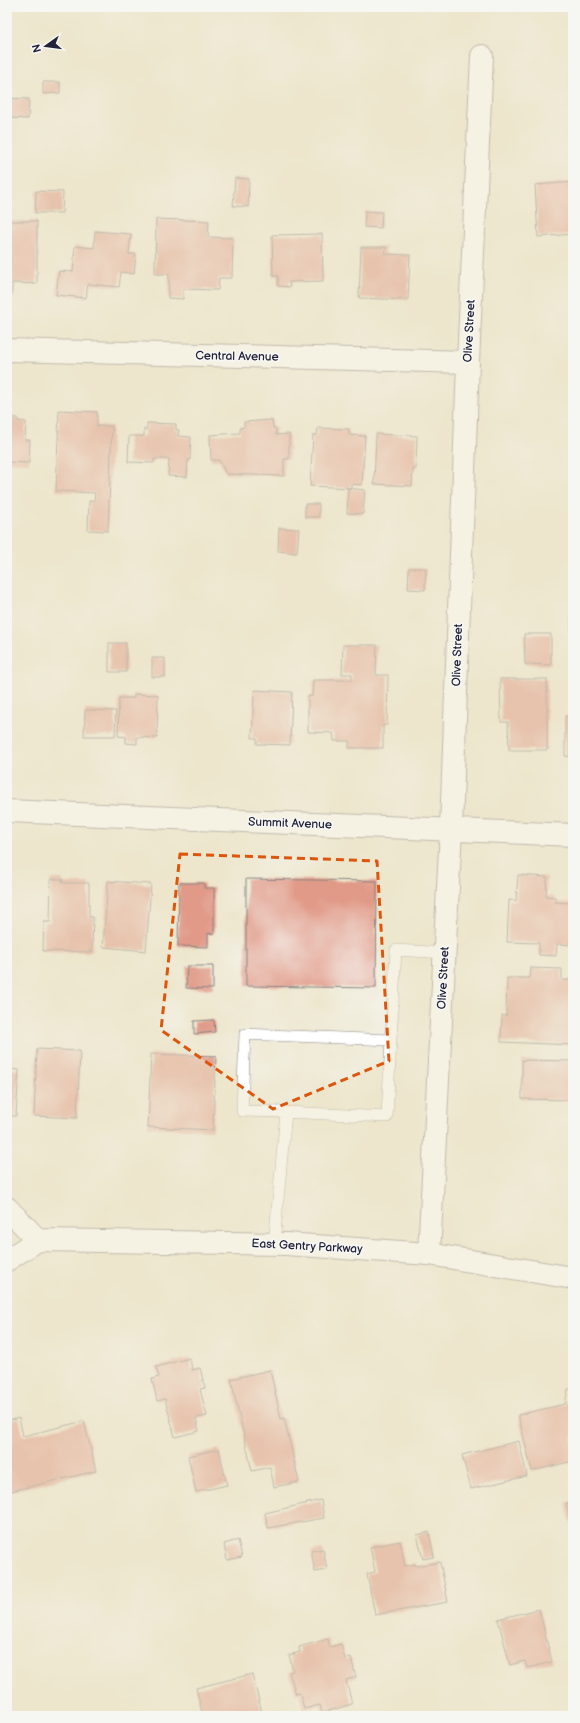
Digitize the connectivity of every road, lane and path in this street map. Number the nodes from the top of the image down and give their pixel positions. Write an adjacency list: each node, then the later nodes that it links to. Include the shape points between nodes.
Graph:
1 (482, 56): 3 (street, Olive Street)
2 (7, 350): 3 (street, Central Avenue)
3 (468, 362): 5 (street, Olive Street)
4 (7, 812): 5 (street, Summit Avenue)
5 (451, 829): 6 (street, Summit Avenue); 7 (street, Olive Street)
6 (573, 835)
7 (445, 953): 8 (lane, via 396,950); 13 (street, Olive Street)
8 (391, 1040): 9 (lane, via 387,1117); 9 (lane, via 245,1034 242,1111)
9 (286, 1112): 12 (lane)
10 (7, 1208): 11 (street)
11 (38, 1240): 12 (street, East Gentry Parkway); 14 (street)
12 (274, 1244): 13 (street, East Gentry Parkway)
13 (429, 1254): 15 (street, East Gentry Parkway)
14 (7, 1260)
15 (573, 1278)

